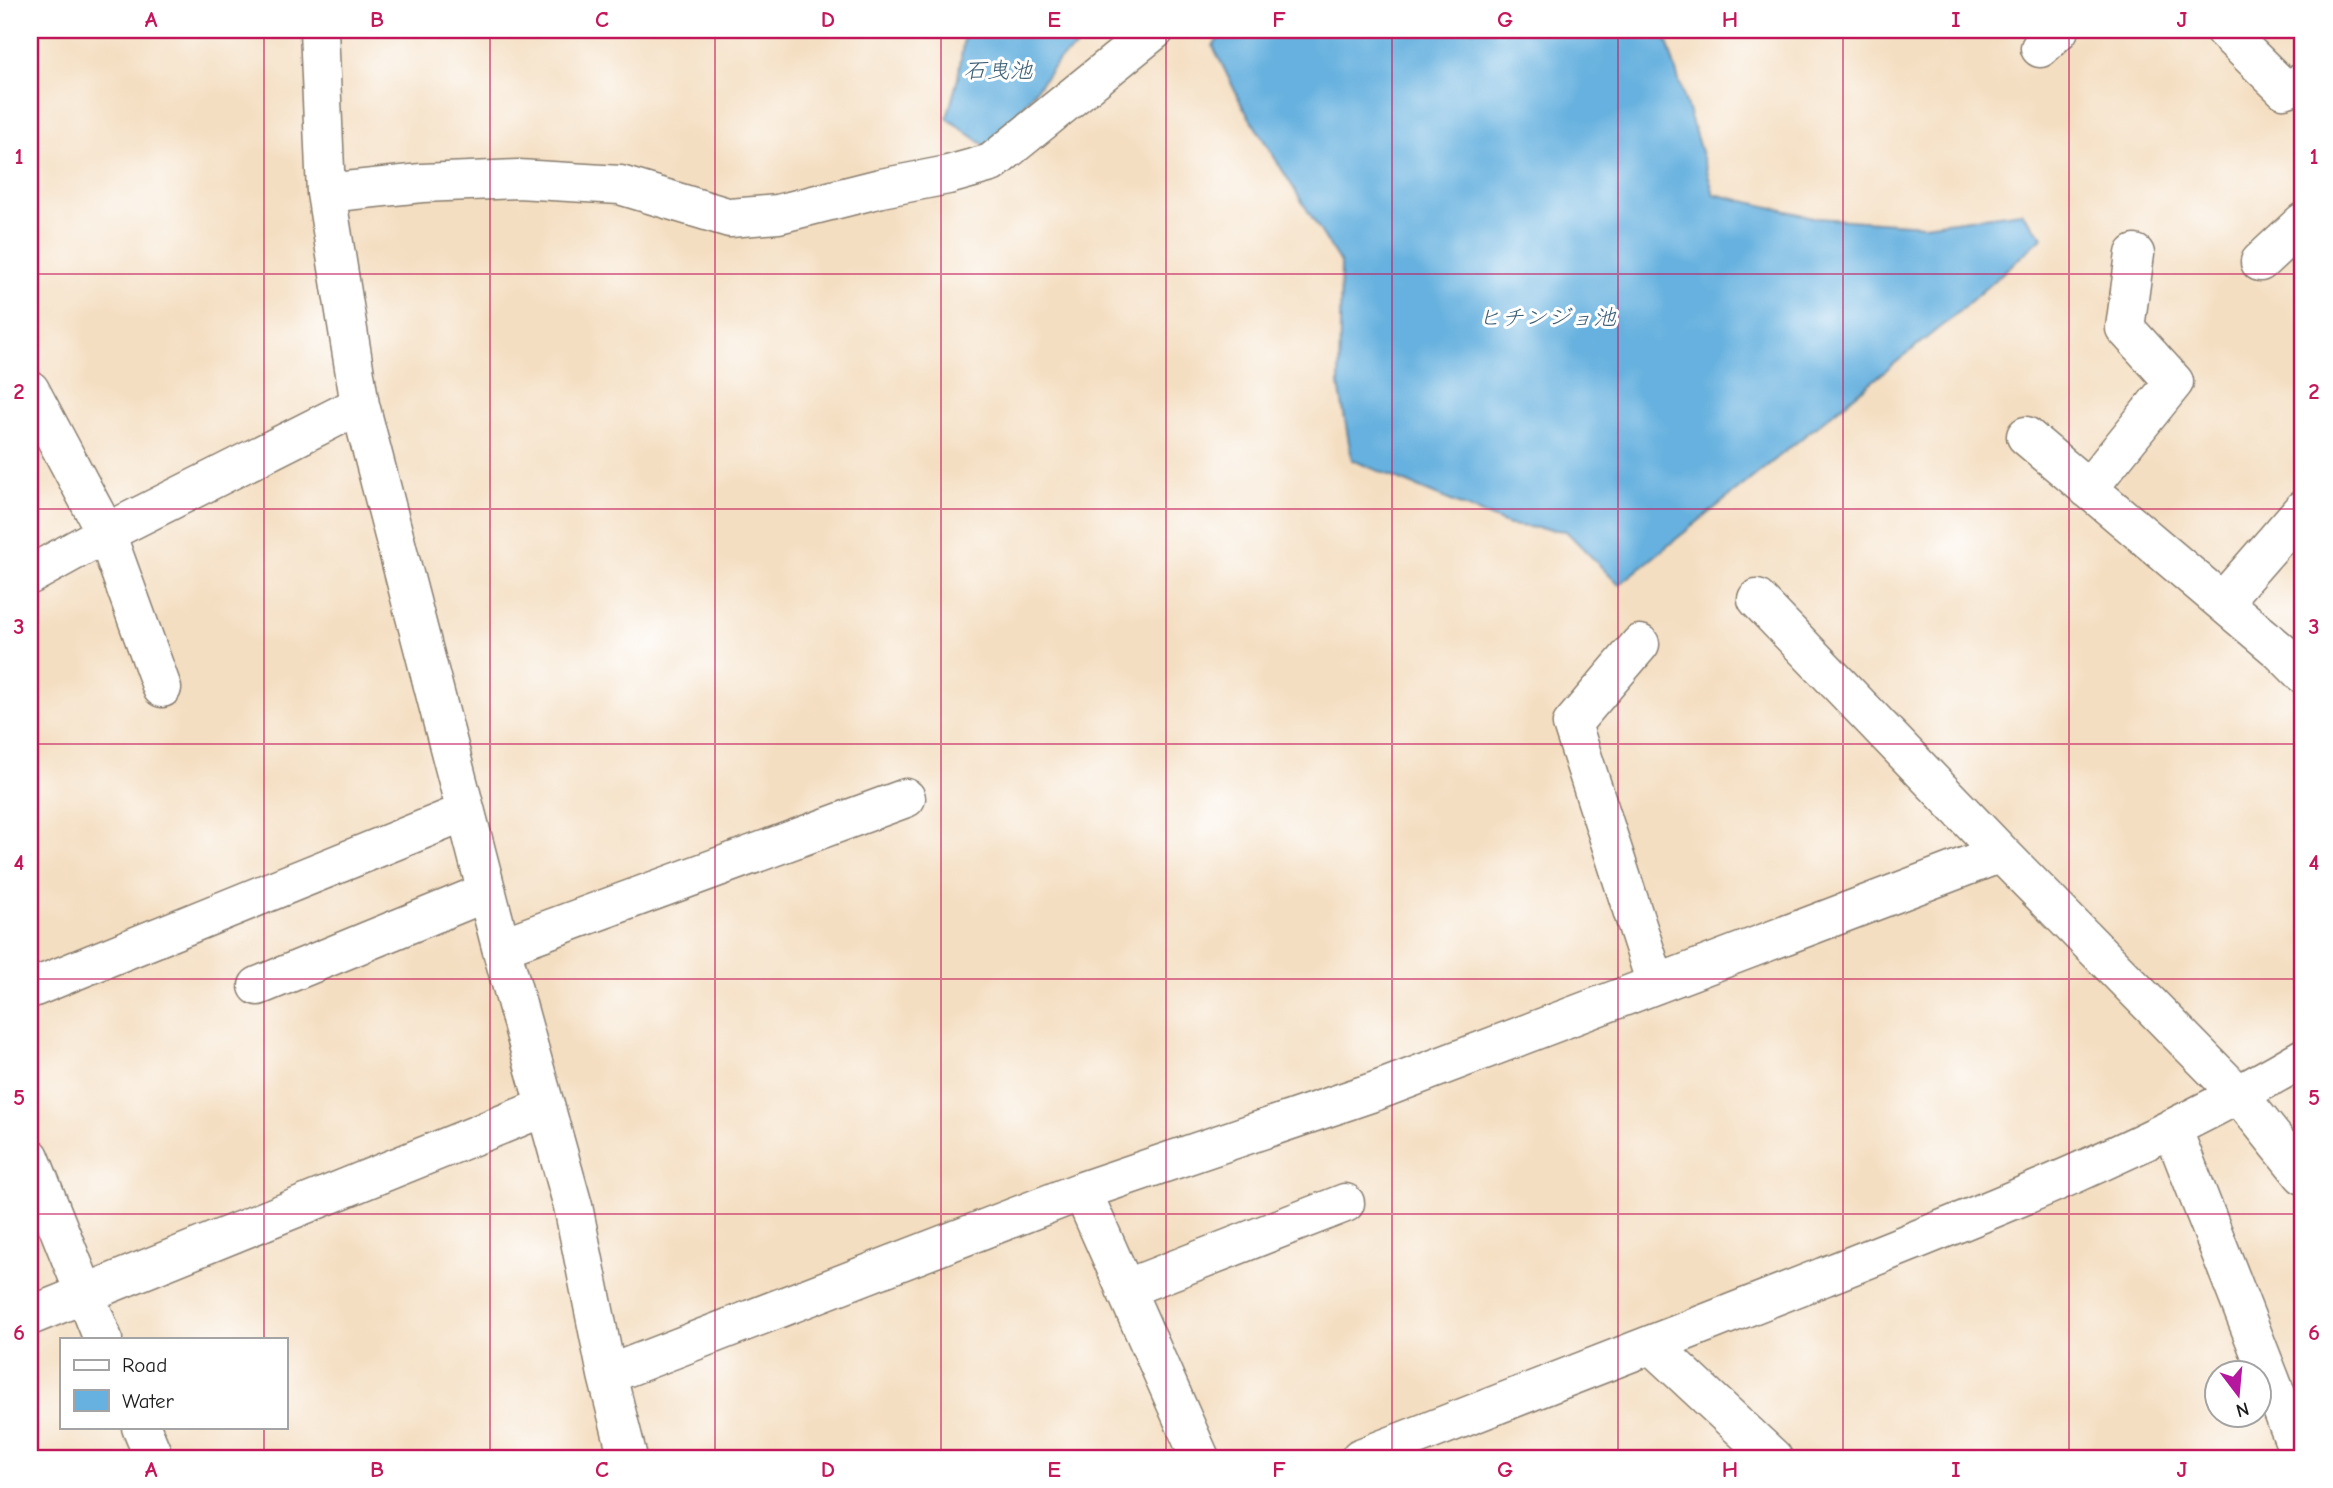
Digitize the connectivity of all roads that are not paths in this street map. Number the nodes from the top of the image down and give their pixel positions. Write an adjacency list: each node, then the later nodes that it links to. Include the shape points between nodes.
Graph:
1 (319, 30): 5 (street)
2 (1155, 30): 5 (street, via 991,163 778,214 730,218 620,186 518,179)
3 (2224, 30): 4 (street, via 2284,89)
4 (2303, 83)
5 (326, 193): 10 (street)
6 (2303, 222): 8 (street)
7 (2135, 254): 12 (street, via 2125,328 2174,382)
8 (2260, 262)
9 (30, 390): 14 (street)
10 (360, 405): 14 (street); 22 (street)
11 (2026, 436): 12 (street)
12 (2088, 489): 17 (street)
13 (2303, 509): 17 (street)
14 (106, 533): 15 (street); 20 (street)
15 (30, 575)
16 (1757, 599): 23 (street)
17 (2222, 602): 19 (street)
18 (1640, 644): 26 (street, via 1572,724)
19 (2303, 674)
20 (162, 688)
21 (906, 798): 25 (street)
22 (466, 813): 24 (street); 28 (street)
23 (2001, 853): 26 (street); 30 (street)
24 (487, 892): 25 (street); 27 (street)
25 (501, 947): 31 (street)
26 (1656, 984): 35 (street, via 1376,1091)
27 (258, 986)
28 (30, 989)
29 (2303, 1058): 30 (street)
30 (2239, 1096): 32 (street); 34 (street)
31 (545, 1107): 38 (street); 42 (street, via 573,1206)
32 (2172, 1128): 41 (street, via 2056,1184); 49 (street)
33 (30, 1157): 38 (street)
34 (2303, 1175)
35 (1082, 1191): 37 (street); 42 (street)
36 (1345, 1203): 37 (street)
37 (1125, 1289): 46 (street)
38 (84, 1293): 39 (street); 40 (street)
39 (30, 1316)
40 (103, 1338)
41 (1652, 1345): 47 (street); 48 (street)
42 (607, 1375): 45 (street)
43 (141, 1428): 44 (street)
44 (154, 1458)
45 (628, 1458)
46 (1200, 1458)
47 (1360, 1458)
48 (1773, 1458)
49 (2301, 1458)

